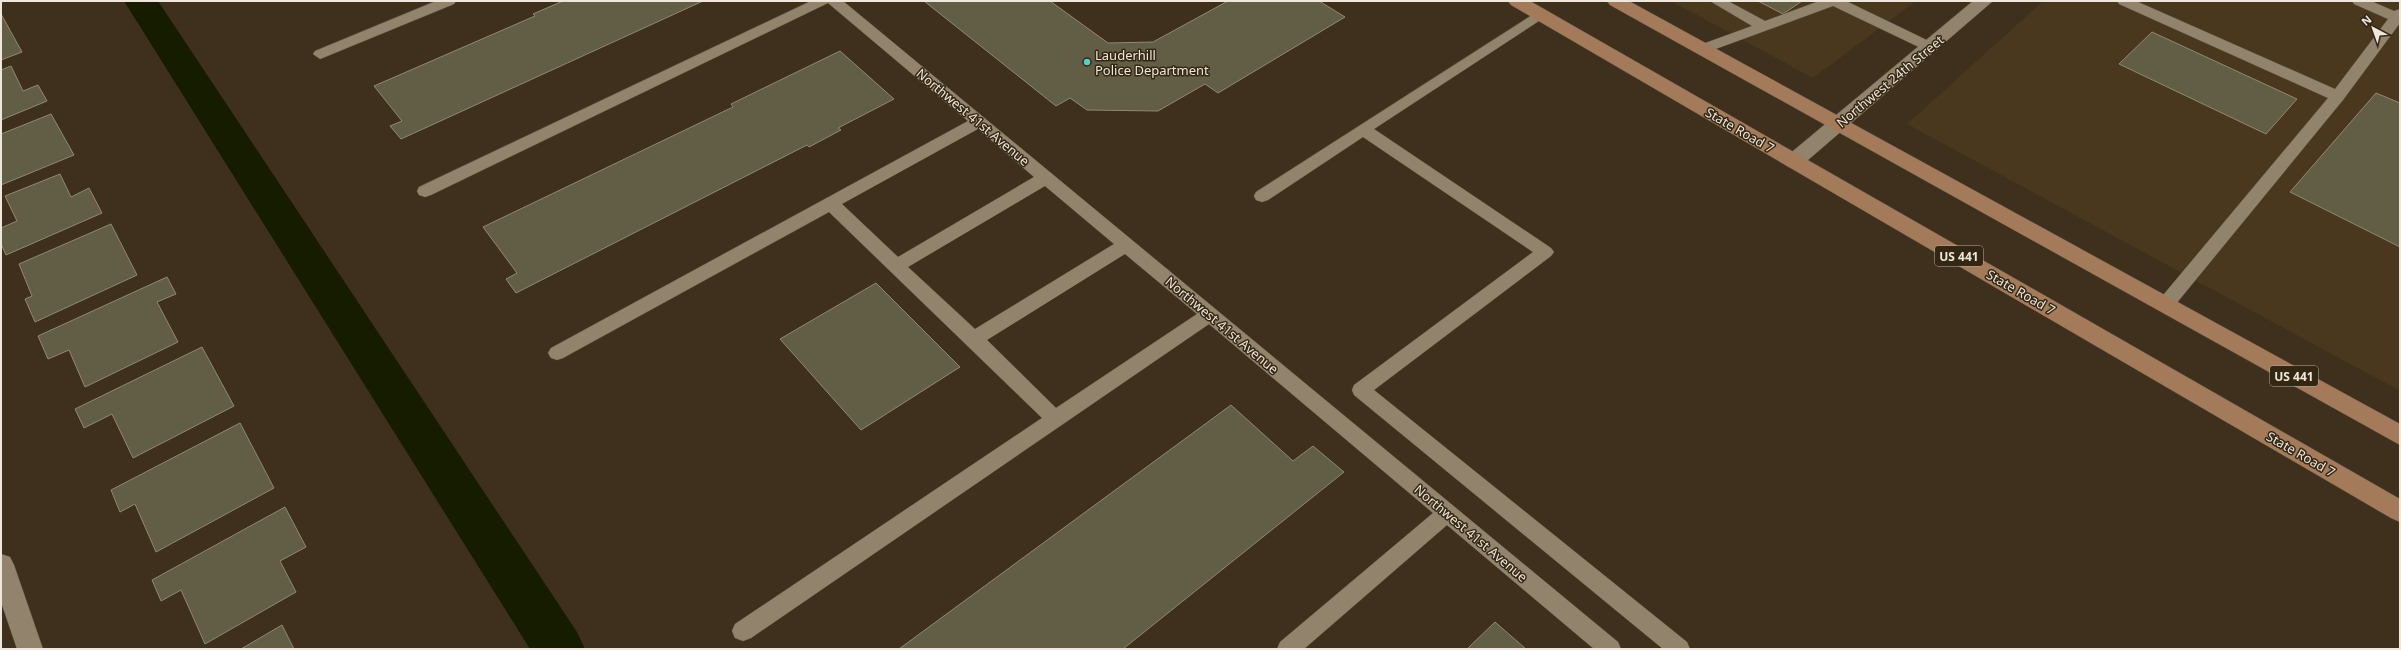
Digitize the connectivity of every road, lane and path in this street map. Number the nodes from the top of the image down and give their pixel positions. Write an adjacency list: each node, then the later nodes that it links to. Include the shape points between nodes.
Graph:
1 (449, 1): 16 (lane)
2 (823, 1): 23 (lane)
3 (834, 1): 18 (lane, Northwest 41st Avenue)
4 (1517, 1): 11 (main road, State Road 7 / US 441)
5 (1616, 1): 15 (main road, US 441)
6 (1717, 1): 13 (lane)
7 (1834, 1): 13 (lane); 14 (lane)
8 (1984, 1): 14 (street, Northwest 24th Street)
9 (2124, 1): 17 (lane)
10 (2359, 1): 12 (lane)
11 (1540, 14): 20 (lane); 21 (main road, State Road 7 / US 441)
12 (2398, 15): 17 (lane)
13 (1764, 26): 15 (lane)
14 (1930, 47): 19 (street, Northwest 24th Street)
15 (1702, 49): 19 (main road, US 441)
16 (320, 54)
17 (2338, 96): 28 (lane)
18 (979, 122): 22 (lane, Northwest 41st Avenue); 25 (lane)
19 (1839, 124): 21 (street, Northwest 24th Street); 28 (main road, US 441)
20 (1363, 129): 24 (lane); 41 (lane, via 1545,252 1361,390)
21 (1794, 161): 34 (main road, State Road 7 / US 441)
22 (1046, 178): 26 (lane, Northwest 41st Avenue); 27 (lane)
23 (425, 190)
24 (1262, 196)
25 (830, 203): 27 (lane); 31 (lane)
26 (1126, 245): 29 (lane, Northwest 41st Avenue); 30 (lane)
27 (896, 266): 30 (lane)
28 (2165, 305): 33 (main road, US 441)
29 (1210, 314): 32 (lane); 35 (lane, Northwest 41st Avenue)
30 (974, 339): 32 (lane)
31 (557, 353)
32 (1055, 419): 37 (lane)
33 (2400, 435)
34 (2400, 511)
35 (1447, 513): 39 (lane); 40 (lane, Northwest 41st Avenue)
36 (1, 565): 38 (street)
37 (743, 631)
38 (30, 649)
39 (1288, 649)
40 (1610, 649)
41 (1679, 649)

